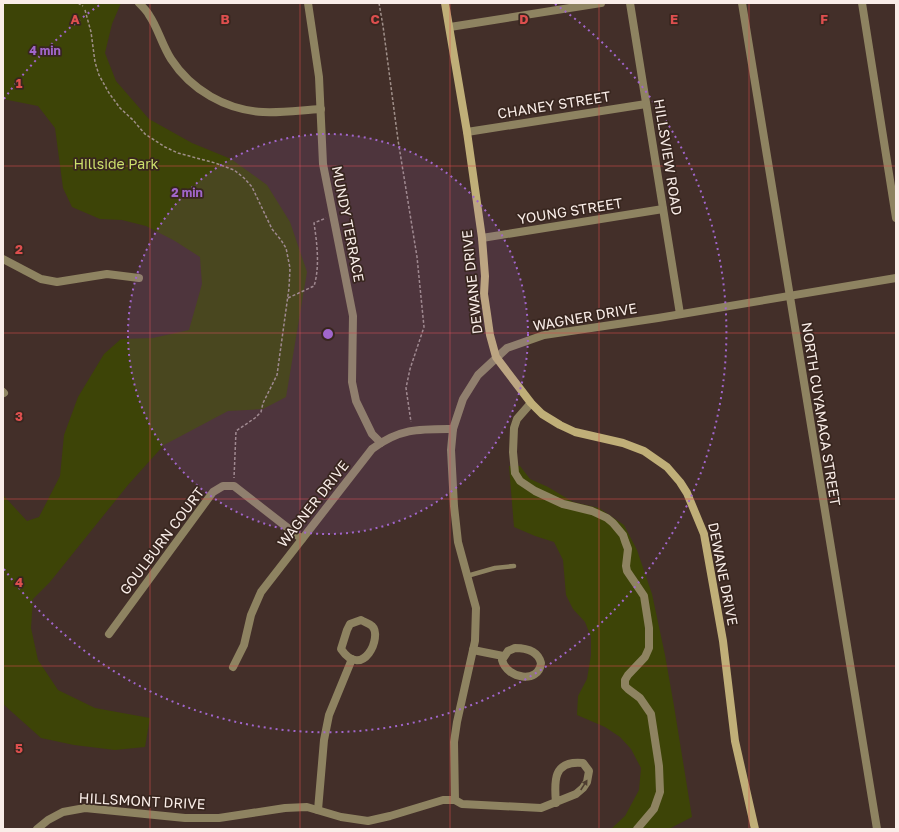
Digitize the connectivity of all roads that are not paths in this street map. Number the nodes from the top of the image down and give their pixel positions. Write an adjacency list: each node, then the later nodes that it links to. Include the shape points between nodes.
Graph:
1 (139, 3): 10 (street, via 150,15 165,50 177,68 192,84 210,96 230,106 251,111)
2 (308, 3): 10 (street, MUNDY TERRACE)
3 (445, 3): 8 (street, DEWANE DRIVE)
4 (601, 3): 8 (street)
5 (630, 3): 9 (street, HILLSVIEW ROAD)
6 (742, 3): 18 (street, NORTH CUYAMACA STREET)
7 (862, 3): 13 (street)
8 (450, 26): 11 (street, DEWANE DRIVE)
9 (646, 104): 11 (street, CHANEY STREET); 12 (street, HILLSVIEW ROAD)
10 (321, 109): 23 (street, MUNDY TERRACE, via 323,164 353,316 352,382 356,401 372,434)
11 (467, 132): 14 (street, DEWANE DRIVE)
12 (663, 209): 14 (street, YOUNG STREET); 19 (street, HILLSVIEW ROAD)
13 (896, 218)
14 (482, 238): 20 (street, DEWANE DRIVE, via 484,294)
15 (3, 260): 16 (street, via 41,279 57,282 107,274)
16 (139, 278)
17 (896, 278): 18 (street, WAGNER DRIVE)
18 (789, 296): 19 (street, WAGNER DRIVE); 38 (street, NORTH CUYAMACA STREET)
19 (680, 314): 20 (street, WAGNER DRIVE, via 544,335 507,348)
20 (496, 357): 21 (street, DEWANE DRIVE); 22 (street, WAGNER DRIVE, via 468,389)
21 (531, 403): 36 (street, via 516,419 513,452 515,473 520,481 535,491 563,504 596,513 613,523 623,535 628,549 627,571 644,596 649,648 645,657 628,675 625,686 640,698 651,714 660,792 654,809); 37 (street, DEWANE DRIVE, via 547,417 570,430 627,444 650,455 672,472 689,496 704,534 723,641 735,742)
22 (453, 429): 23 (street, WAGNER DRIVE, via 412,430); 26 (street, via 451,450 454,506 458,542)
23 (380, 443): 24 (street, WAGNER DRIVE, via 372,449)
24 (302, 539): 27 (street, GOULBURN COURT, via 234,486 223,486 213,492); 31 (street, WAGNER DRIVE, via 261,592)
25 (514, 566): 26 (lane)
26 (467, 576): 28 (street, via 476,608)
27 (109, 634)
28 (473, 650): 29 (street); 32 (street, via 454,742)
29 (503, 656): 29 (street, via 505,668 515,675 531,676 540,666 540,659 534,652 515,648)
30 (352, 659): 30 (street, via 360,660 366,657 376,635 371,625 361,620 350,624 341,649 345,656); 34 (street, via 329,716 324,740)
31 (234, 667)
32 (455, 800): 33 (street, HILLSMONT DRIVE, via 462,804 530,809); 34 (street, HILLSMONT DRIVE, via 442,800 368,820 341,817)
33 (556, 803): 33 (street, HILLSMONT DRIVE, one-way to 33, via 584,788 589,771 583,763 573,762 563,767 556,775)
34 (318, 810): 35 (street, HILLSMONT DRIVE, via 307,807 285,808 219,818 185,818 85,808 63,812)
35 (37, 829)
36 (637, 829)
37 (755, 829)
38 (876, 829)

